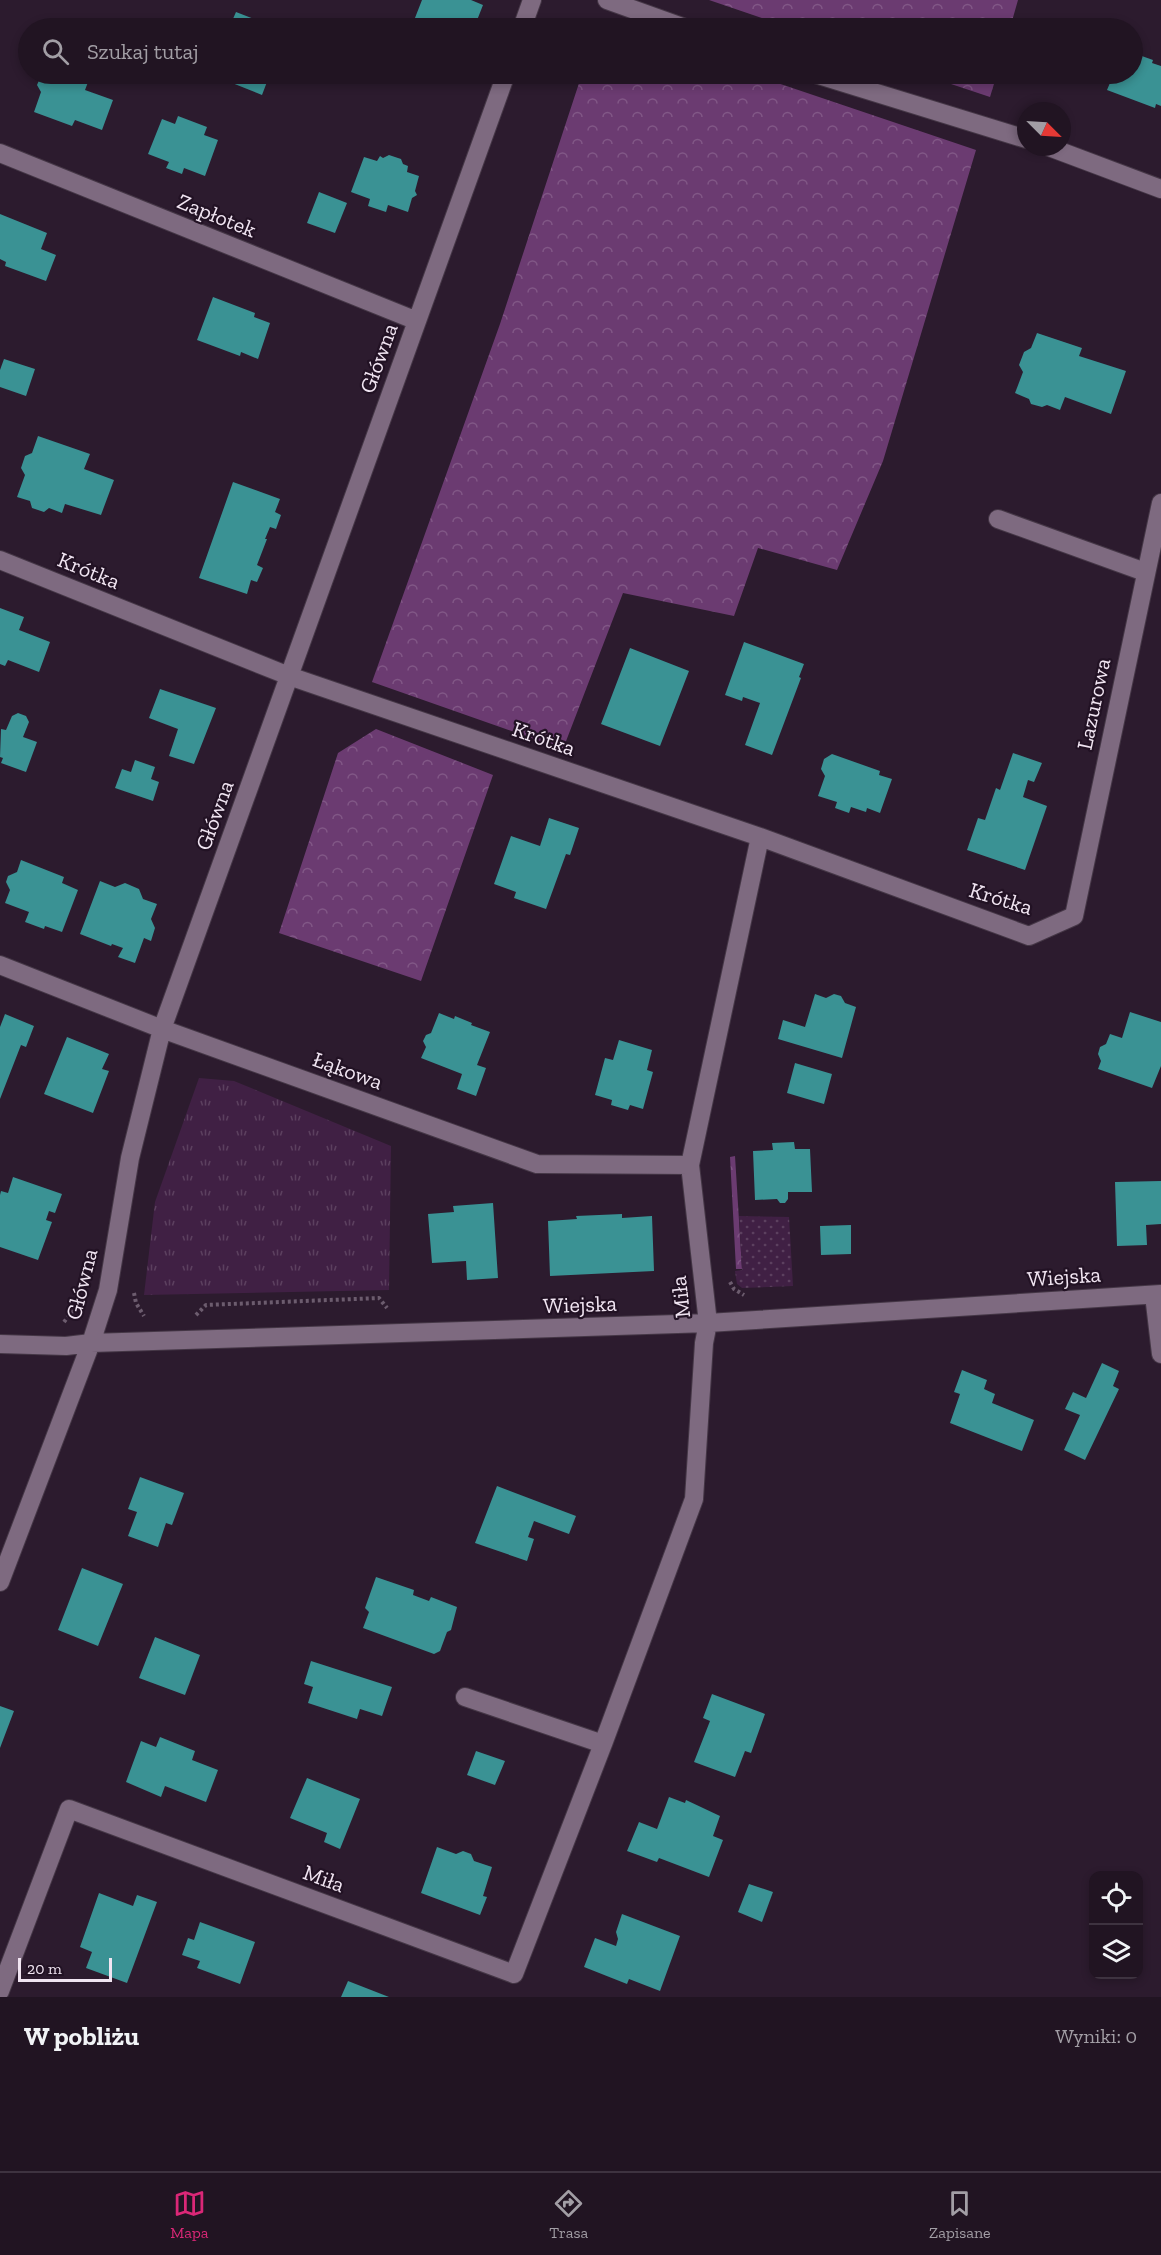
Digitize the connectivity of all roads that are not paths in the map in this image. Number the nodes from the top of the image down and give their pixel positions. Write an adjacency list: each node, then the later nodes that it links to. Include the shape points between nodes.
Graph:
1 (532, 0): 3 (street)
2 (607, 0): 4 (street)
3 (526, 18)
4 (657, 18)
5 (502, 84): 11 (street, Główna)
6 (847, 84): 7 (street)
7 (1017, 136)
8 (0, 153): 11 (street, Zapłotek)
9 (1071, 155): 10 (street)
10 (1161, 189)
11 (417, 321): 16 (street, Główna)
12 (1161, 503): 15 (street, Lazurowa)
13 (998, 519): 15 (street)
14 (0, 560): 16 (street, Krótka)
15 (1145, 572): 18 (street, Lazurowa)
16 (289, 676): 17 (street, Krótka); 20 (street, Główna)
17 (760, 837): 18 (street, Krótka, via 1029,936); 21 (street, Miła)
18 (1074, 916)
19 (0, 965): 20 (street, Łąkowa)
20 (162, 1029): 21 (street, Łąkowa, via 537,1164); 24 (street, Główna, via 130,1158 108,1290)
21 (690, 1166): 23 (street, Miła)
22 (1157, 1294): 23 (street, Wiejska); 26 (street)
23 (708, 1323): 24 (street, Wiejska); 29 (street, Miła, via 694,1499)
24 (91, 1342): 25 (street, Wiejska, via 66,1346); 27 (street, Główna)
25 (0, 1344)
26 (1161, 1353)
27 (0, 1582)
28 (465, 1697): 29 (street)
29 (603, 1743): 30 (street, Miła, via 514,1974 69,1809)
30 (0, 1991)

